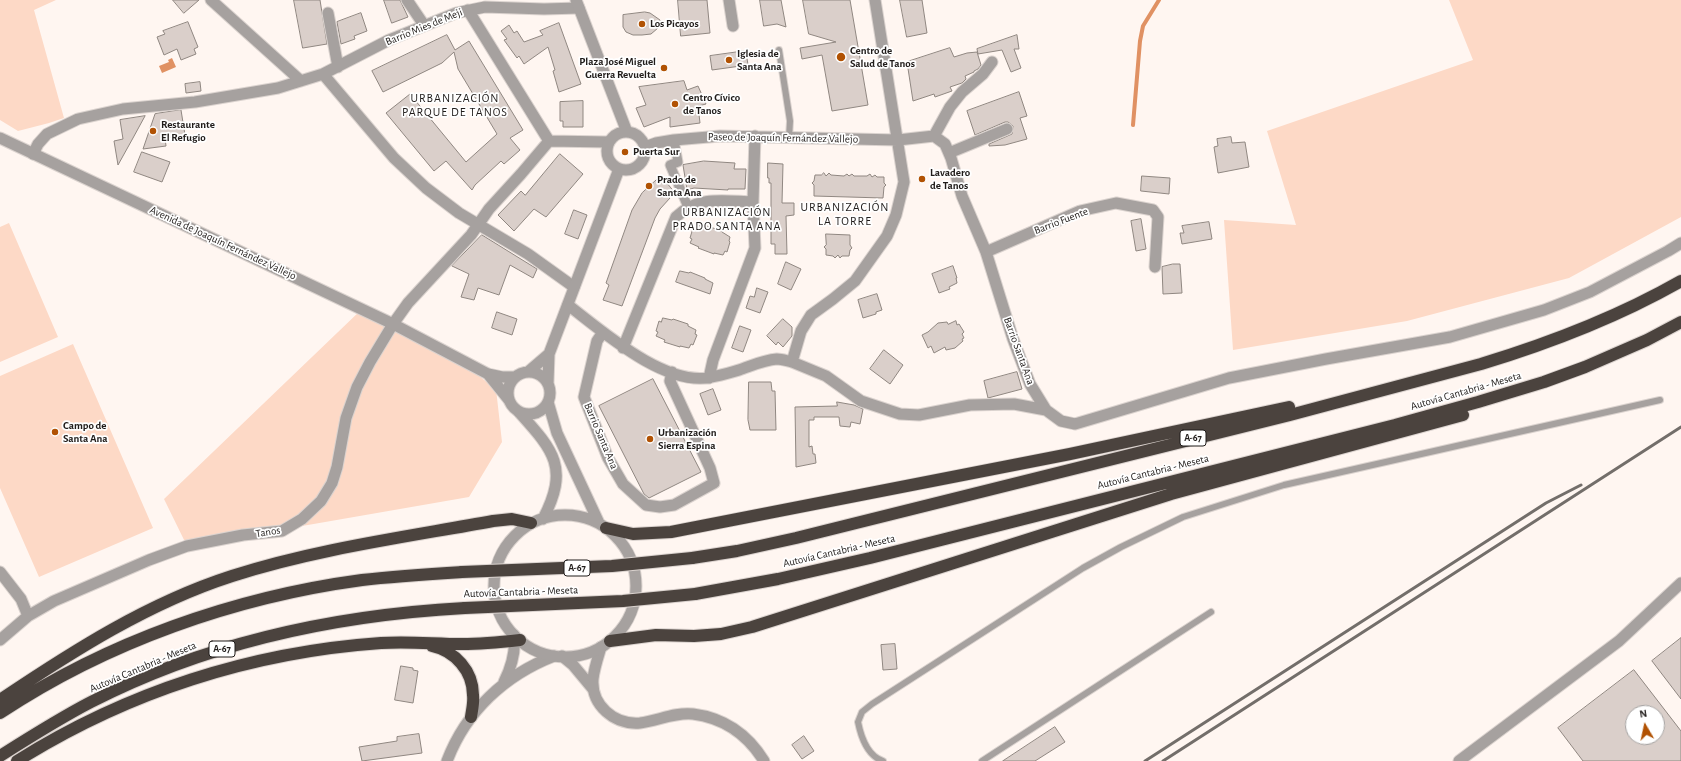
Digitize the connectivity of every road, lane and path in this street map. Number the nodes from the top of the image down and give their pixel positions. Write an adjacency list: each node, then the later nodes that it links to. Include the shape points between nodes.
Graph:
1 (211, 0): 14 (street)
2 (407, 0): 8 (street)
3 (729, 0): 9 (street)
4 (875, 0): 22 (street)
5 (577, 4): 6 (street, Barrio Mies de Meji, via 544,9 499,6); 16 (street)
6 (468, 10): 8 (street, Barrio Mies de Meji); 23 (street)
7 (328, 12): 12 (street)
8 (424, 25): 12 (street, Barrio Mies de Meji)
9 (733, 26)
10 (778, 50): 20 (lane, via 790,121)
11 (992, 62): 18 (street, via 984,74 962,92 950,107)
12 (338, 67): 13 (street, Barrio Mies de Meji)
13 (323, 74): 14 (street, Barrio Mies de Meji); 31 (street, via 409,174 440,199)
14 (301, 81): 27 (street, Barrio Mies de Meji, via 237,96 123,109 78,119 47,134)
15 (1007, 129): 26 (street)
16 (627, 132): 24 (street, via 616,134); 25 (street, via 640,138)
17 (755, 136): 20 (street, Paseo de Joaquín Fernández Vallejo); 21 (street, Paseo de Joaquín Fernández Vallejo, via 712,136); 29 (street)
18 (934, 136): 22 (street); 26 (street, via 945,144)
19 (0, 138): 27 (street, Avenida de Joaquín Fernández Vallejo)
20 (789, 138): 22 (street, Paseo de Joaquín Fernández Vallejo)
21 (674, 140): 25 (street, Paseo de Joaquín Fernández Vallejo); 30 (street, via 678,162 670,165)
22 (898, 140): 43 (street, via 904,182 887,236 855,281 811,315 801,331)
23 (549, 141): 24 (street); 31 (street)
24 (608, 142): 28 (street, via 606,155)
25 (644, 147): 28 (street, via 644,158 636,168)
26 (949, 153): 33 (street, Barrio Santa Ana, via 962,196)
27 (33, 154): 39 (street, Avenida de Joaquín Fernández Vallejo)
28 (619, 170): 36 (street)
29 (753, 202): 30 (street, via 708,201); 48 (street, via 755,248 713,360)
30 (688, 207): 41 (street, via 672,222)
31 (478, 224): 36 (street, via 528,254); 39 (street, Tanos, via 408,303)
32 (1681, 243): 55 (street, via 1590,292 1544,310 1450,337 1229,378 1075,424 1061,421)
33 (986, 252): 34 (street, Barrio Fuente, via 1080,211 1116,203 1153,210 1158,217); 55 (street, Barrio Santa Ana, via 1030,384)
34 (1155, 267)
35 (1681, 281): 51 (highway, Autovía Cantabria - Meseta / A-67, via 1576,331 1511,355 1449,374)
36 (574, 287): 37 (street)
37 (568, 305): 40 (street); 42 (street)
38 (1681, 322): 49 (highway, Autovía Cantabria - Meseta / A-67, via 1616,354)
39 (393, 324): 46 (street, Avenida de Joaquín Fernández Vallejo); 62 (street, Tanos, via 355,393 346,418 332,483 321,501 302,519 282,530 187,546 60,598)
40 (603, 332): 41 (street); 45 (street, Barrio Santa Ana, via 596,341 584,397 608,458 623,484 646,505 674,505 714,482 670,382)
41 (623, 348): 45 (street)
42 (549, 354): 44 (street); 50 (street)
43 (792, 362): 48 (street, via 778,359 764,361); 55 (street, via 826,376 861,401 900,414 919,415 970,405 1014,404)
44 (528, 372): 47 (street); 50 (street, via 538,374)
45 (672, 372): 48 (street, via 686,377)
46 (488, 374): 47 (street); 52 (street)
47 (515, 377): 52 (street, via 509,386)
48 (710, 378)
49 (1544, 382): 66 (highway, via 1520,397 1493,406 1171,494 752,627 721,634 656,635); 73 (highway, Autovía Cantabria - Meseta / A-67, bridge, via 1395,425 778,579 695,594 623,601 385,614 284,632 218,650 154,674 92,702)
50 (548, 383): 54 (street)
51 (1346, 399): 58 (highway, via 1255,413 1084,452 671,532 633,534); 71 (highway, Autovía Cantabria - Meseta / A-67, bridge, via 737,551 612,566 462,572 361,580 300,591 232,608 119,649 61,677)
52 (509, 400): 56 (street)
53 (1660, 400): 77 (lane, via 1284,485 1211,508 1160,528 1077,572 862,712 858,722 864,740 877,759)
54 (548, 402): 56 (street, via 536,413); 58 (street, via 557,433)
55 (1046, 410)
56 (518, 411): 57 (street, via 546,444 557,479 556,486)
57 (537, 521): 58 (street, via 571,515 590,519); 63 (street, via 515,537 497,565 494,591 497,604 501,617); 70 (highway, via 493,521 317,554 231,576 142,613)
58 (603, 526): 66 (street, via 625,547 633,563 636,580 634,606 624,625)
59 (0, 572): 62 (street, via 21,599)
60 (1681, 583): 79 (street, via 1619,641)
61 (1211, 612): 78 (lane)
62 (28, 616): 64 (street, Tanos)
63 (516, 639): 65 (highway, via 465,644); 67 (street, via 530,648); 68 (street, via 512,663)
64 (0, 640)
65 (407, 642): 72 (highway, via 442,649 466,670 473,696); 74 (highway, via 355,645 292,654 206,675 111,711 58,736)
66 (606, 644): 67 (street, via 582,655); 69 (street, via 593,679)
67 (558, 656): 68 (street, via 527,668); 69 (street, via 574,665)
68 (502, 685): 72 (street)
69 (593, 689): 76 (street, via 602,708 614,718 623,721 640,723 687,714 723,723 746,737)
70 (0, 700)
71 (0, 713)
72 (471, 717): 75 (street, via 458,735)
73 (0, 756)
74 (17, 761)
75 (447, 761)
76 (764, 761)
77 (883, 761)
78 (982, 761)
79 (1459, 761)

